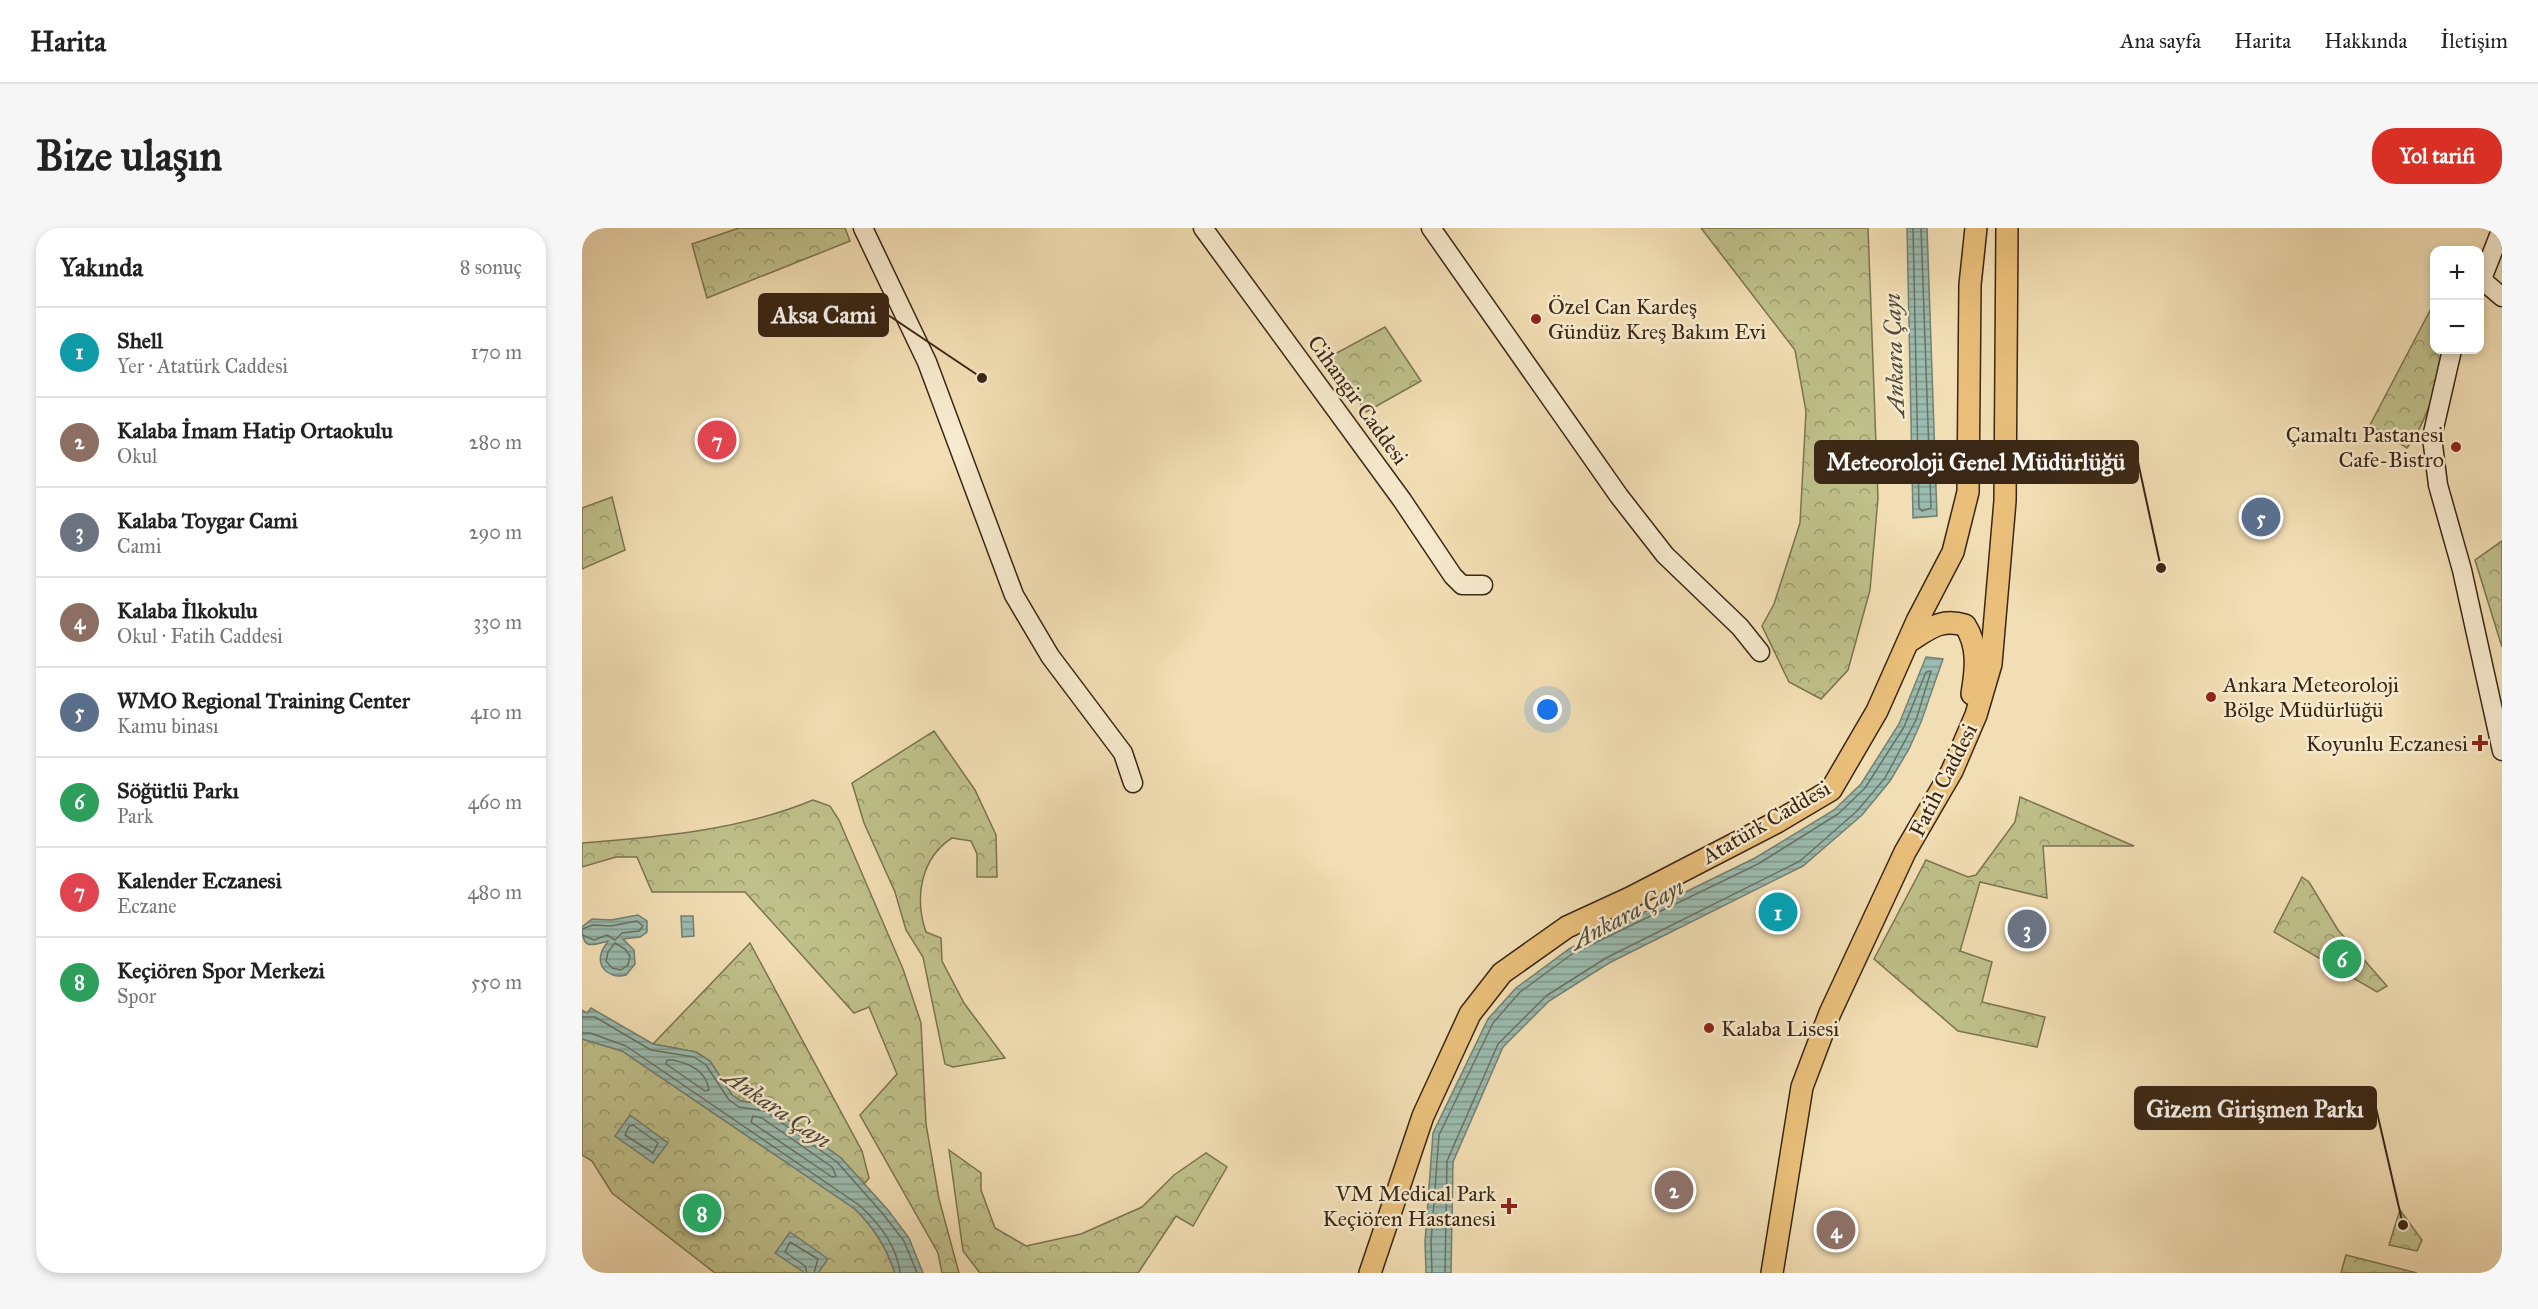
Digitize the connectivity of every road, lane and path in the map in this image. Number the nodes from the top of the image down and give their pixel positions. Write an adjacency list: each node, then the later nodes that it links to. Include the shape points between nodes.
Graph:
1 (863, 228): 16 (street, via 927,362 1014,595 1050,656 1123,753)
2 (1203, 228): 11 (street, Cihangir Caddesi, via 1453,576 1462,585)
3 (1431, 228): 13 (street, via 1659,547)
4 (1976, 228): 12 (main road, via 1970,285 1968,492 1953,552)
5 (2007, 228): 14 (main road, Fatih Caddesi, via 2005,501 1991,664)
6 (2502, 228): 7 (street)
7 (2484, 271)
8 (2484, 284): 9 (street)
9 (2502, 297)
10 (2451, 354): 15 (street, via 2432,437 2438,485 2462,570)
11 (1482, 585)
12 (1908, 642): 14 (main road, via 1939,623 1952,621 1965,625 1974,639 1975,675); 17 (main road, Atatürk Caddesi, via 1877,711 1831,790 1777,822 1567,927 1502,973 1470,1014 1423,1116)
13 (1760, 652)
14 (1965, 741): 18 (main road, Fatih Caddesi, via 1905,852 1830,1013 1802,1087)
15 (2502, 751)
16 (1133, 783)
17 (1370, 1273)
18 (1772, 1273)

